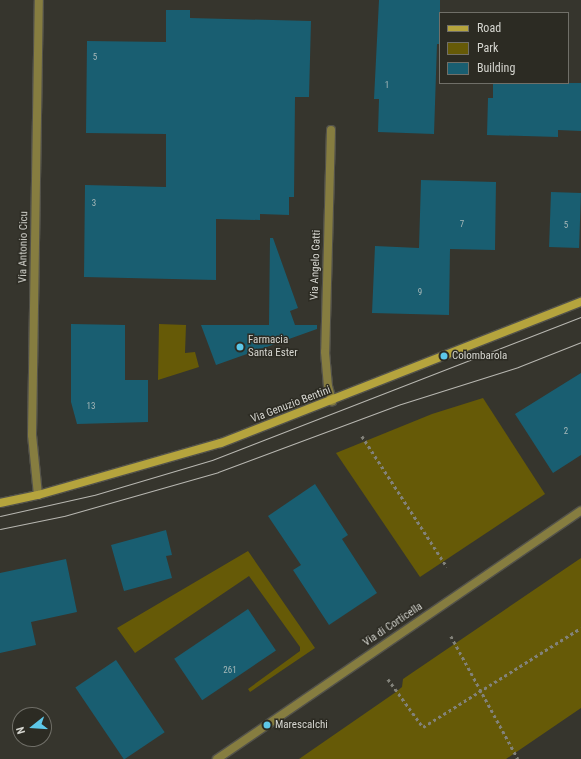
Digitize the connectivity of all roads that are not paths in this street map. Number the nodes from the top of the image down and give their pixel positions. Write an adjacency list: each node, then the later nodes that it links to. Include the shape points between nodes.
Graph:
1 (39, 0): 5 (street, Via Antonio Cicu, via 32,435)
2 (331, 130): 4 (street, Via Angelo Gatti, via 325,352)
3 (581, 302): 4 (street, Via Genuzio Bentini)
4 (332, 401): 5 (street, Via Genuzio Bentini, via 196,452)
5 (38, 495): 6 (street, Via Genuzio Bentini)
6 (0, 502)
7 (581, 511): 8 (street, Via di Corticella)
8 (217, 759)

